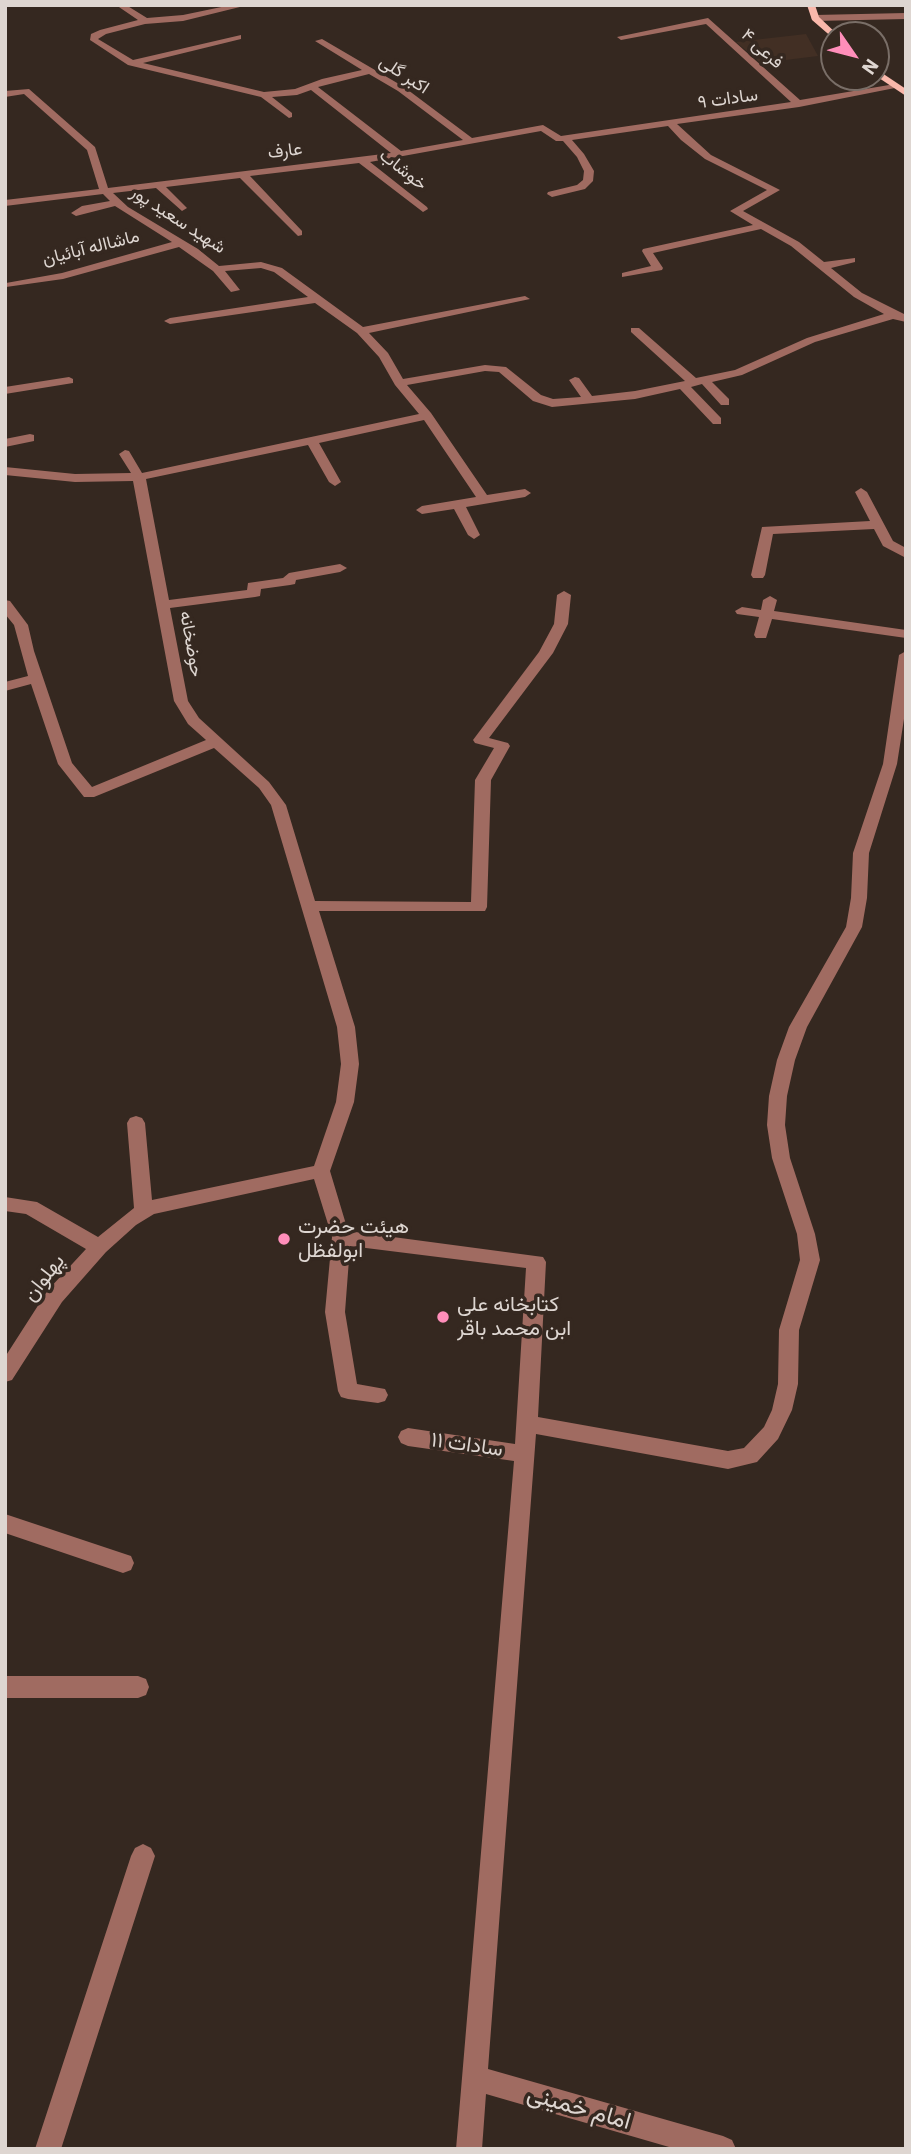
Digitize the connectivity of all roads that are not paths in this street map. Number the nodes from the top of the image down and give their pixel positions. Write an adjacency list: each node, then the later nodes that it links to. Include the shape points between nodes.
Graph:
1 (120, 5): 6 (street)
2 (244, 5): 6 (street)
3 (811, 5): 5 (main road)
4 (906, 16): 5 (street)
5 (816, 18): 7 (main road)
6 (145, 21): 11 (street, via 94,36)
7 (820, 22)
8 (238, 37): 11 (street)
9 (621, 37): 19 (street, فرعی ۴, via 708,21)
10 (319, 41): 12 (street, اکبر گلی)
11 (131, 63): 18 (street)
12 (370, 71): 14 (street); 23 (street, اکبر گلی)
13 (890, 83): 15 (main road)
14 (313, 87): 18 (street); 24 (street)
15 (895, 87): 16 (main road); 19 (street, سادات ۹)
16 (906, 93)
17 (5, 94): 28 (street, via 26,91 92,149)
18 (264, 95): 20 (street)
19 (799, 104): 21 (street, سادات ۹)
20 (289, 115)
21 (671, 123): 22 (street, سادات ۹); 35 (street, via 709,157 775,190 735,211)
22 (565, 138): 23 (street, عارف, via 543,128); 29 (street, via 587,155 588,181)
23 (469, 140): 24 (street, عارف)
24 (399, 153): 25 (street, عارف)
25 (361, 160): 26 (street, عارف); 33 (street, خوشاب)
26 (242, 174): 27 (street, عارف); 36 (street)
27 (157, 183): 28 (street, عارف); 32 (street)
28 (104, 190): 30 (street, عارف); 31 (street, شهید سعید پور)
29 (552, 194)
30 (5, 203)
31 (118, 203): 34 (street); 37 (street, شهید سعید پور)
32 (182, 208)
33 (423, 209)
34 (76, 213)
35 (762, 226): 39 (street); 41 (street, via 647,251 658,268)
36 (298, 233)
37 (180, 243): 40 (street, شهید سعید پور); 42 (street, ماشااله آبائیان, via 63,276)
38 (851, 260): 39 (street)
39 (823, 266): 46 (street, via 858,295)
40 (217, 269): 43 (street); 44 (street, شهید سعید پور, via 261,265 278,270)
41 (626, 275)
42 (10, 285)
43 (235, 290)
44 (318, 299): 47 (street); 49 (street, شهید سعید پور)
45 (525, 299): 49 (street)
46 (900, 317): 52 (street, via 811,340 738,373)
47 (170, 321)
48 (635, 330): 52 (street)
49 (361, 331): 53 (street, شهید سعید پور, via 384,355)
50 (575, 380): 55 (street)
51 (69, 381): 54 (street)
52 (693, 382): 55 (street); 56 (street); 58 (street)
53 (399, 383): 55 (street, via 502,369 537,398); 57 (street, شهید سعید پور)
54 (5, 391)
55 (589, 400)
56 (725, 402)
57 (427, 416): 60 (street); 68 (street, شهید سعید پور)
58 (717, 421)
59 (30, 438): 61 (street)
60 (311, 440): 64 (street); 65 (street)
61 (5, 443)
62 (125, 454): 64 (street, حوضخانه)
63 (5, 471): 64 (street)
64 (139, 478): 79 (street, حوضخانه)
65 (335, 481)
66 (861, 492): 71 (street)
67 (525, 493): 68 (street)
68 (484, 500): 69 (street)
69 (458, 504): 70 (street); 72 (street)
70 (422, 510)
71 (878, 525): 73 (street, via 888,543); 75 (street, via 767,530)
72 (474, 535)
73 (906, 554)
74 (340, 568): 79 (street, via 253,586 255,593)
75 (758, 575)
76 (564, 595): 88 (street, via 561,624 546,653 480,740 503,746 483,780 479,908)
77 (770, 600): 81 (street)
78 (5, 604): 85 (street, via 21,625)
79 (164, 605): 87 (street, حوضخانه, via 181,701 192,721)
80 (742, 611): 81 (street)
81 (767, 615): 82 (street); 83 (street)
82 (906, 634)
83 (761, 635)
84 (906, 655): 97 (street, via 890,764 861,853 854,927 798,1027 778,1096 781,1158 810,1261 789,1330 788,1384 771,1433 750,1455 728,1460)
85 (36, 678): 86 (street); 87 (street, via 65,764 89,794)
86 (5, 687)
87 (217, 741): 88 (street, حوضخانه, via 264,785 278,805)
88 (309, 906): 90 (street, حوضخانه, via 346,1027 350,1064 345,1102)
89 (136, 1123): 92 (street)
90 (321, 1171): 92 (street); 93 (street)
91 (5, 1204): 94 (street, via 30,1207)
92 (144, 1211): 94 (street, پهلوان)
93 (341, 1237): 96 (street, via 335,1312 348,1391); 97 (street, via 536,1262)
94 (99, 1247): 95 (street, پهلوان, via 55,1296)
95 (5, 1374)
96 (378, 1395)
97 (527, 1424): 99 (street)
98 (408, 1437): 99 (street, سادات ۱۱)
99 (525, 1454): 105 (street)
100 (5, 1522): 101 (street)
101 (123, 1563)
102 (5, 1687): 103 (street)
103 (138, 1687)
104 (143, 1856): 106 (street)
105 (475, 2078): 107 (street); 108 (street, امام خمینی)
106 (48, 2149)
107 (469, 2149)
108 (723, 2149)

